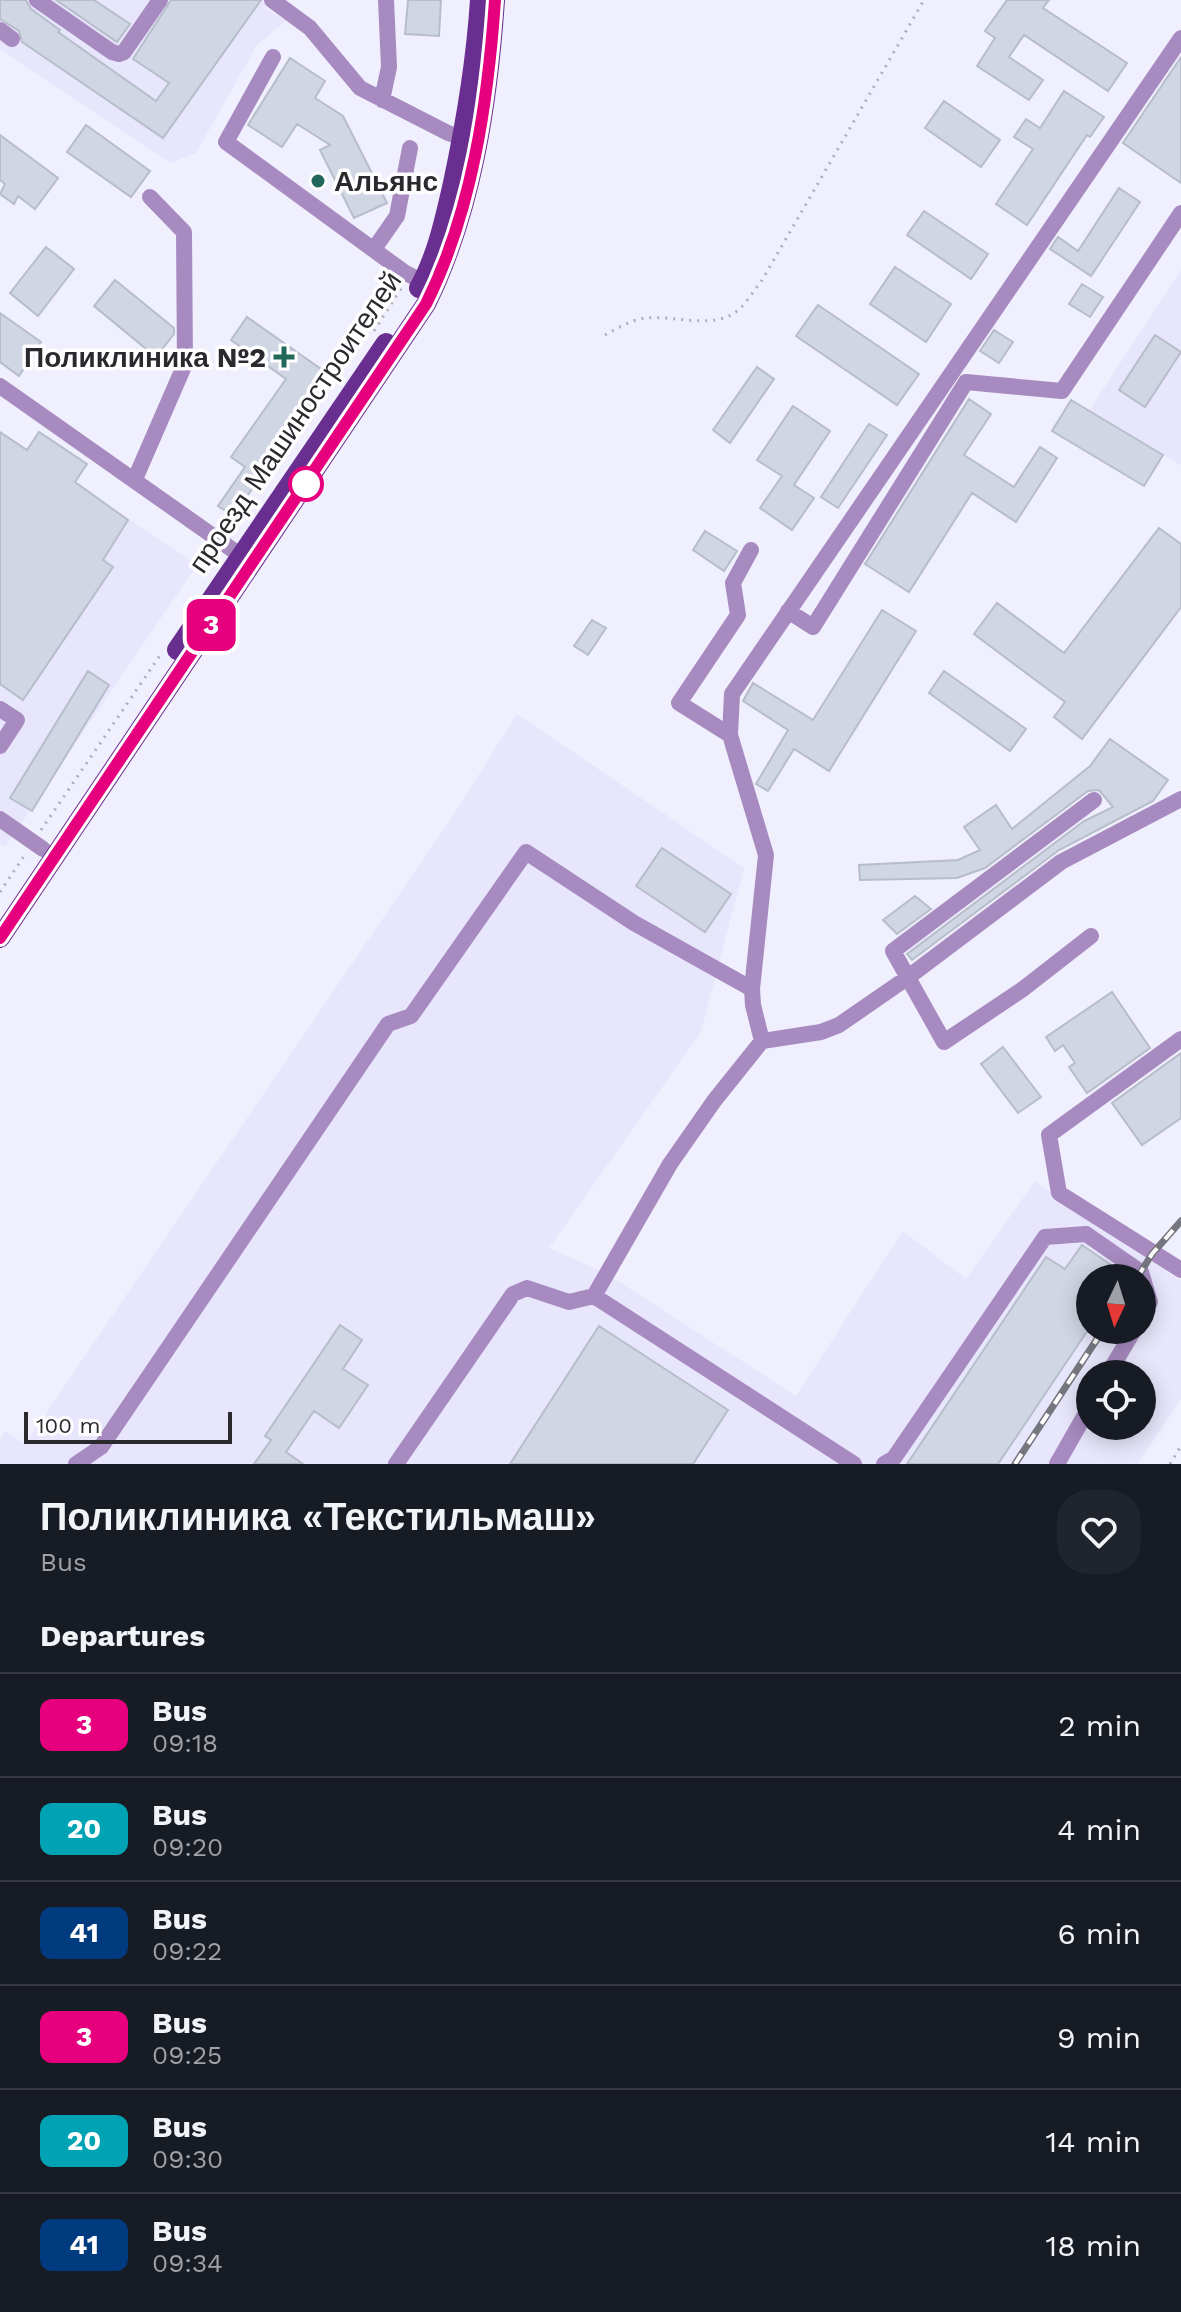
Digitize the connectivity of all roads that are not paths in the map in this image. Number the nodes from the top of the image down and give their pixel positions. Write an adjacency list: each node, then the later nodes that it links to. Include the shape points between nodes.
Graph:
1 (37, 0): 2 (lane, via 119,54)
2 (160, 0)
3 (272, 0): 9 (lane, via 310,28 360,88)
4 (386, 0): 9 (lane, via 389,67)
5 (480, 0): 10 (main road, проезд Машиностроителей)
6 (495, 0): 19 (main road, проезд Машиностроителей, via 483,111 444,267 401,346)
7 (1181, 38): 20 (lane)
8 (273, 57): 14 (lane, via 226,142)
9 (382, 100): 10 (lane)
10 (463, 138): 15 (main road, проезд Машиностроителей, via 444,223)
11 (410, 148): 14 (lane, via 397,216)
12 (150, 197): 17 (lane, via 184,232 185,364)
13 (1181, 213): 20 (lane, via 1062,391 966,382 813,627)
14 (374, 249): 15 (lane)
15 (417, 278): 19 (main road, проезд Машиностроителей, via 389,339)
16 (0, 386): 17 (lane)
17 (135, 479): 19 (lane)
18 (751, 550): 22 (lane, via 733,583 738,615 679,703)
19 (246, 560): 27 (main road, проезд Машиностроителей)
20 (788, 611): 22 (lane, via 732,694)
21 (0, 709): 23 (lane, via 17,720)
22 (730, 735): 32 (lane, via 766,855)
23 (0, 746)
24 (1181, 799): 31 (lane, via 1061,862)
25 (1094, 800): 31 (lane, via 893,951)
26 (0, 819): 27 (lane)
27 (44, 849): 28 (main road, проезд Машиностроителей); 30 (main road, проезд Машиностроителей)
28 (0, 913)
29 (1091, 936): 31 (lane, via 944,1042)
30 (0, 938)
31 (907, 978): 34 (lane, via 839,1025)
32 (752, 989): 34 (lane); 39 (lane, via 634,923 526,852 411,1016 388,1024 101,1447)
33 (1181, 1039): 36 (lane, via 1049,1135 1059,1193)
34 (762, 1041): 37 (lane, via 670,1164)
35 (1129, 1264): 42 (lane, via 1086,1234 1045,1237 894,1458)
36 (1181, 1270)
37 (594, 1296): 40 (lane, via 569,1302 527,1288 513,1294); 41 (lane)
38 (1076, 1431): 43 (lane)
39 (76, 1464)
40 (396, 1464)
41 (854, 1464)
42 (884, 1464)
43 (1057, 1464)

